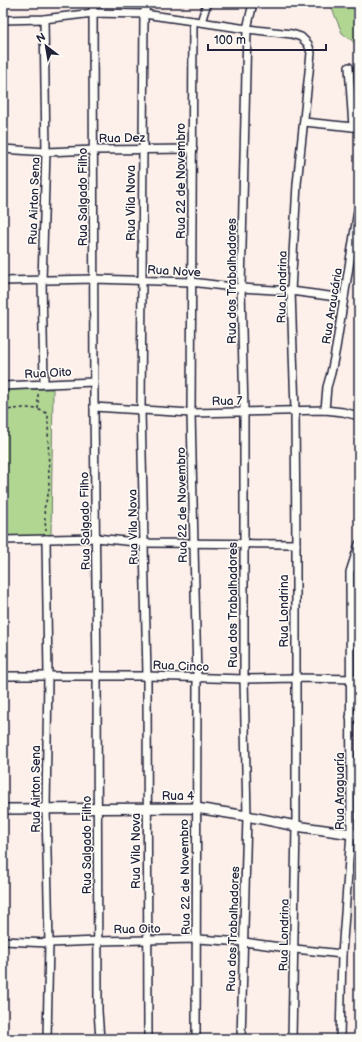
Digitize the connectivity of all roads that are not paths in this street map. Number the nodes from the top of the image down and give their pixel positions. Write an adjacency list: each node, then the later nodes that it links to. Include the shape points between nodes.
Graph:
1 (93, 3): 5 (street, Rua Salgado Filho)
2 (147, 3): 6 (street, Rua Vila Nova)
3 (207, 3): 10 (street)
4 (253, 3): 11 (street, Rua dos Trabalhadores)
5 (93, 13): 6 (street); 7 (street); 18 (street, Rua Salgado Filho)
6 (144, 14): 9 (street); 16 (street, Rua Vila Nova)
7 (44, 19): 8 (street); 19 (street, Rua Airton Sena)
8 (3, 20)
9 (193, 21): 10 (street, Rua Londrina); 17 (street, Rua 22 de Novembro)
10 (201, 22): 11 (street, Rua Londrina)
11 (247, 29): 13 (street, Rua Londrina, via 292,34 308,44 311,53); 26 (street, Rua dos Trabalhadores)
12 (349, 67): 14 (street)
13 (304, 122): 14 (street); 27 (street, Rua Londrina, via 297,184)
14 (356, 126)
15 (3, 149): 19 (street, Rua Dez)
16 (143, 149): 17 (street, Rua Dez); 18 (street, Rua Dez); 23 (street, Rua Vila Nova)
17 (193, 149): 25 (street, Rua 22 de Novembro)
18 (94, 150): 19 (street, Rua Dez); 21 (street, Rua Salgado Filho)
19 (46, 152): 24 (street, Rua Airton Sena)
20 (359, 204): 28 (street, Rua Araucária)
21 (94, 279): 23 (street, Rua Nove); 24 (street, Rua Nove); 29 (street, Rua Salgado Filho)
22 (3, 280): 24 (street, Rua Nove)
23 (142, 280): 25 (street, Rua Nove); 33 (street, Rua Vila Nova)
24 (42, 281): 30 (street, Rua Airton Sena)
25 (192, 282): 26 (street, Rua Nove); 37 (street, Rua 22 de Novembro)
26 (241, 288): 27 (street, Rua Nove); 36 (street, Rua dos Trabalhadores)
27 (291, 291): 28 (street, Rua Nove); 34 (street, Rua Londrina)
28 (344, 298): 35 (street, Rua Araucária)
29 (94, 382): 30 (street, Rua Oito); 32 (street, Rua Salgado Filho)
30 (41, 383): 31 (street, Rua Oito)
31 (3, 386)
32 (94, 407): 33 (street, Rua 7); 39 (street, Rua Salgado Filho)
33 (141, 410): 37 (street, Rua 7); 42 (street, Rua Vila Nova)
34 (295, 410): 35 (street, Rua 7); 36 (street, Rua 7); 45 (street, Rua Londrina)
35 (325, 410): 38 (street, Rua 7)
36 (244, 412): 37 (street, Rua 7); 44 (street, Rua dos Trabalhadores)
37 (191, 413): 43 (street, Rua 22 de Novembro)
38 (359, 416)
39 (96, 538): 40 (street); 42 (street); 49 (street, Rua Salgado Filho)
40 (46, 539): 41 (street); 48 (street, Rua Airton Sena)
41 (3, 540)
42 (145, 543): 43 (street); 50 (street, Rua Vila Nova)
43 (193, 543): 44 (street); 51 (street, Rua 22 de Novembro)
44 (243, 544): 45 (street); 53 (street, Rua dos Trabalhadores)
45 (296, 544): 52 (street, Rua Londrina)
46 (359, 544): 54 (street, Rua Araguaría, via 350,572)
47 (3, 676): 48 (street, Rua Cinco)
48 (48, 676): 49 (street, Rua Cinco); 64 (street, Rua Airton Sena)
49 (97, 676): 50 (street, Rua Cinco); 60 (street, Rua Salgado Filho)
50 (147, 676): 51 (street, Rua Cinco); 61 (street, Rua Vila Nova)
51 (197, 678): 53 (street, Rua Cinco); 62 (street, Rua 22 de Novembro)
52 (295, 678): 53 (street, Rua Cinco); 54 (street, Rua Cinco); 66 (street, Rua Londrina)
53 (244, 679): 65 (street, Rua dos Trabalhadores)
54 (350, 679): 55 (street, Rua Cinco); 56 (street, Rua Araguaría)
55 (359, 679)
56 (350, 717): 57 (street); 58 (street, Rua Araguaría)
57 (359, 717)
58 (351, 764): 59 (street); 67 (street, Rua Araguaría)
59 (359, 764)
60 (98, 808): 61 (street, Rua 4); 64 (street, Rua 4); 70 (street, Rua Salgado Filho)
61 (147, 808): 62 (street, Rua 4); 68 (street, Rua Vila Nova)
62 (196, 808): 65 (street, Rua 4); 69 (street, Rua 22 de Novembro)
63 (3, 809): 64 (street, Rua 4)
64 (46, 810): 73 (street, Rua Airton Sena)
65 (247, 816): 66 (street, Rua 4); 72 (street, Rua dos Trabalhadores)
66 (296, 826): 67 (street, Rua 4); 74 (street, Rua Londrina)
67 (355, 834): 75 (street, Rua Araguaría)
68 (147, 939): 69 (street, Rua Oito); 70 (street, Rua Oito); 78 (street, Rua Vila Nova)
69 (197, 939): 72 (street, Rua Oito); 79 (street, Rua 22 de Novembro)
70 (98, 940): 73 (street, Rua Oito); 77 (street, Rua Salgado Filho)
71 (3, 942): 73 (street, Rua Oito)
72 (244, 942): 74 (street, Rua Oito); 80 (street, Rua dos Trabalhadores)
73 (49, 944): 76 (street, Rua Airton Sena)
74 (295, 949): 75 (street, Rua Oito); 81 (street, Rua Londrina)
75 (342, 954): 82 (street, Rua Araguaría)
76 (47, 1039)
77 (100, 1039)
78 (148, 1039)
79 (196, 1039)
80 (241, 1039)
81 (292, 1039)
82 (340, 1039)

